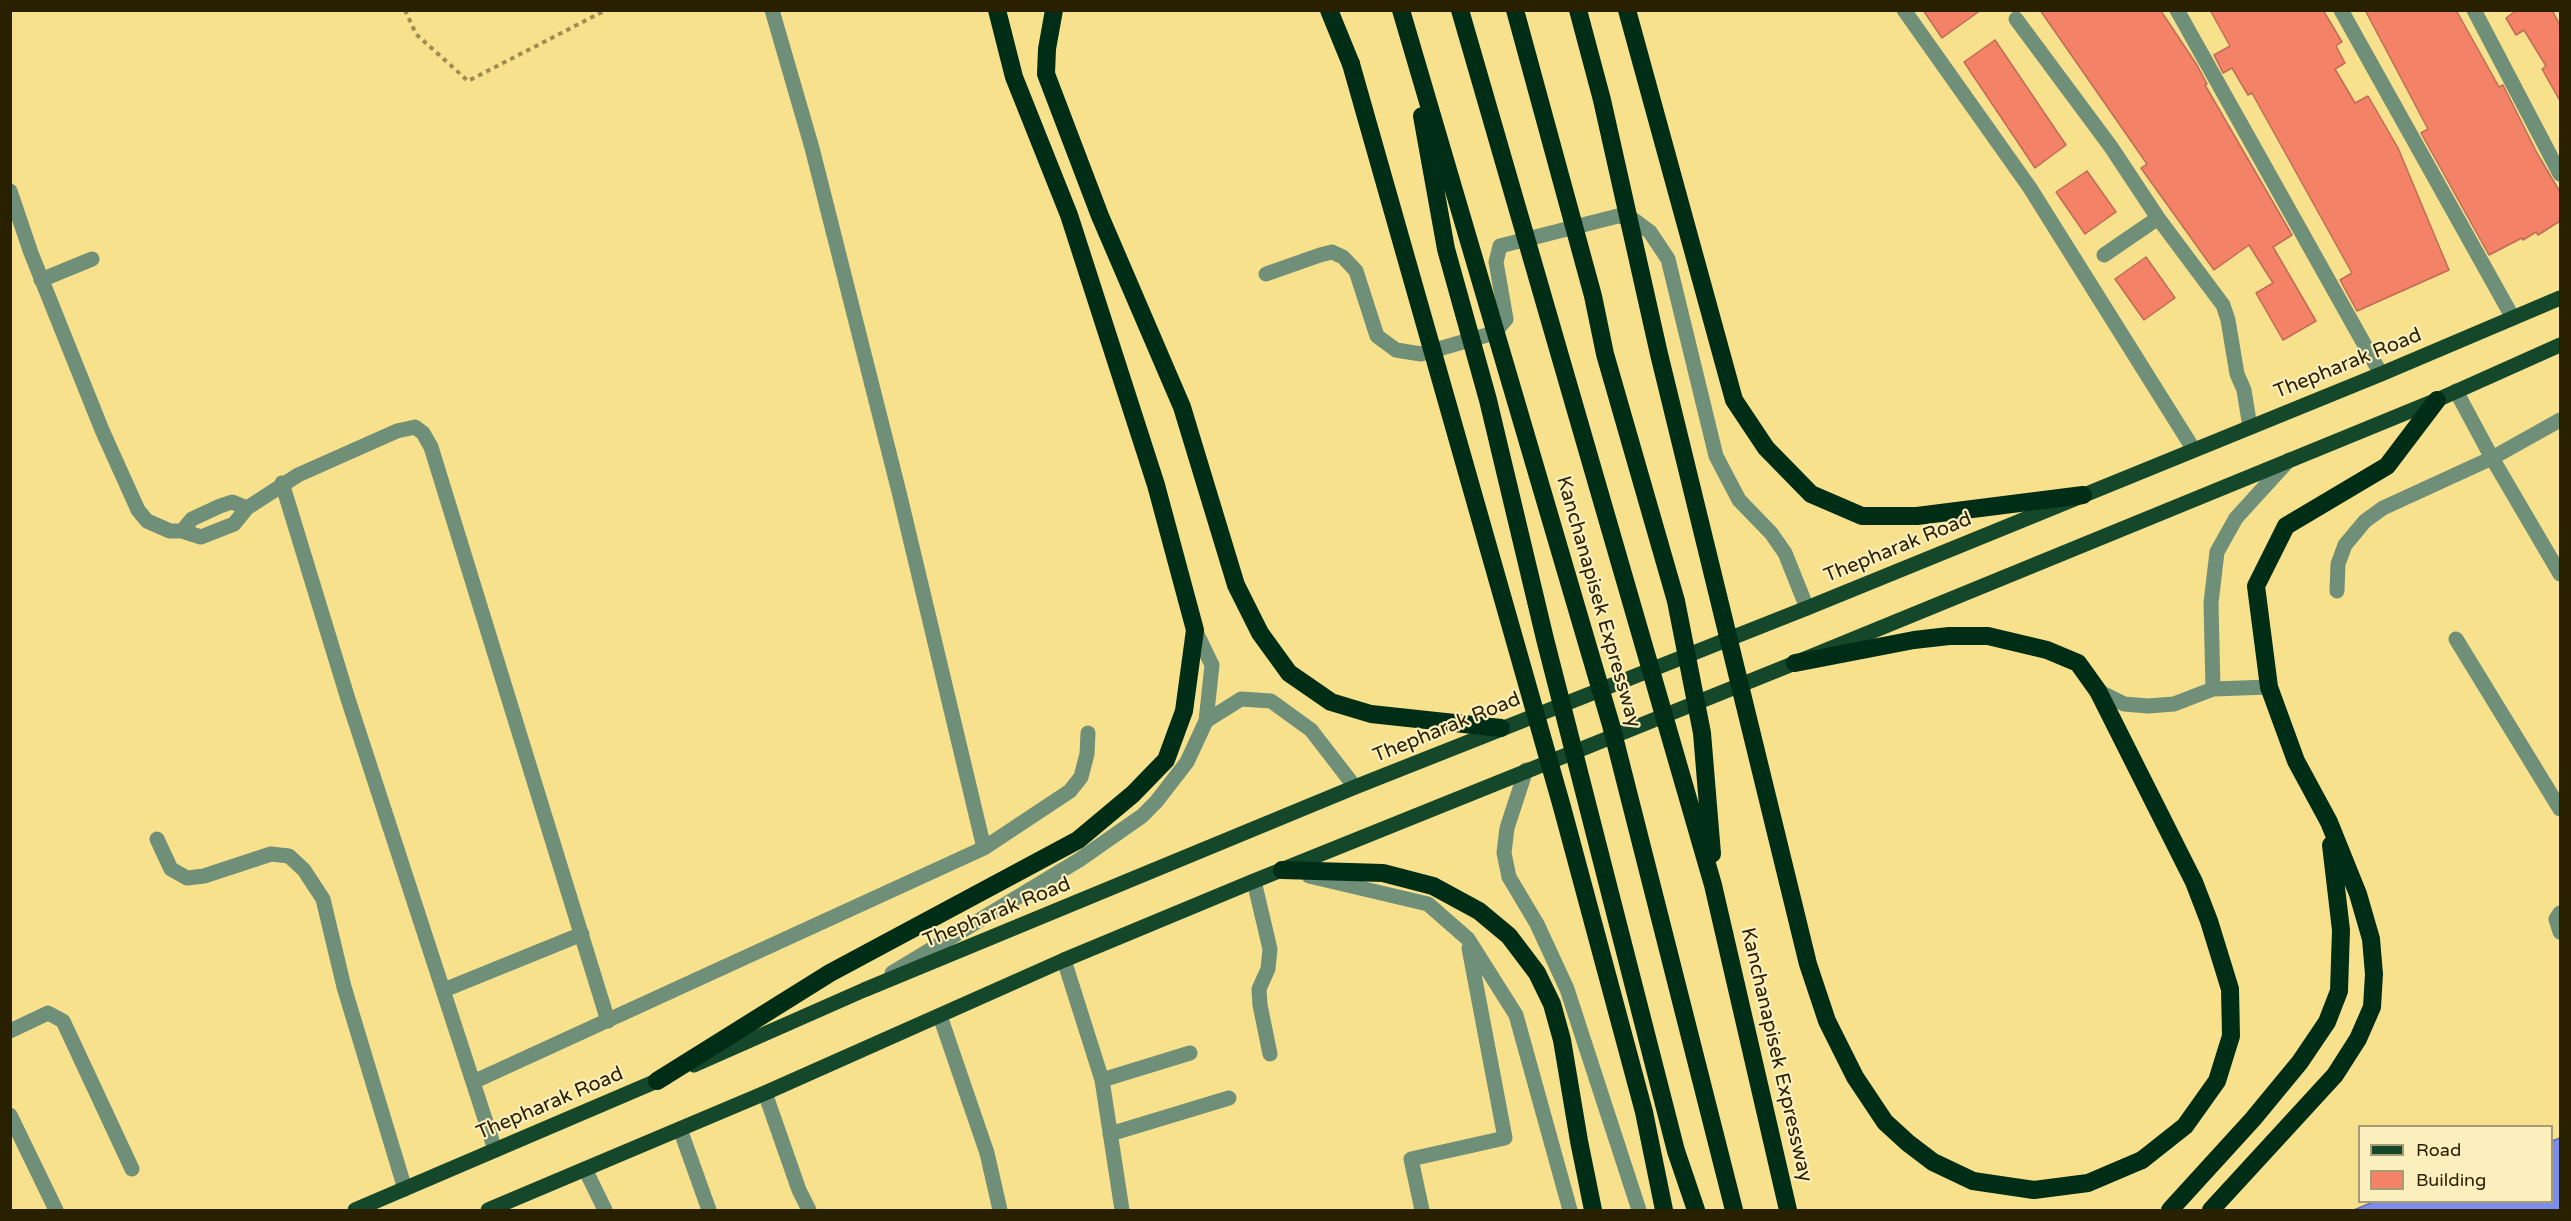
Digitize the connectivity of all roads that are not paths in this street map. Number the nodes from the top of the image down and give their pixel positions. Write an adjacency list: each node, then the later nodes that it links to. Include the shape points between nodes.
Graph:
1 (772, 10): 55 (street, via 812,148 873,389)
2 (997, 10): 41 (highway, via 1014,77 1073,226 1156,485)
3 (1054, 10): 48 (highway, via 1046,74 1096,205 1182,407 1236,585 1260,633 1289,674 1331,702 1371,714)
4 (1329, 10): 95 (highway, bridge, via 1351,64 1562,807 1644,1112)
5 (1401, 10): 15 (highway, Kanchanapisek Expressway, bridge)
6 (1460, 10): 58 (highway, Kanchanapisek Expressway, bridge)
7 (1515, 10): 58 (highway, bridge, via 1593,296 1605,354 1676,601 1702,733)
8 (1578, 10): 46 (highway, bridge, via 1808,964 1827,1021 1855,1077 1885,1122 1933,1162 1973,1181 2034,1190 2088,1183 2142,1160 2185,1126 2217,1081 2231,1036 2230,989 2194,882)
9 (1627, 10): 35 (highway, via 1734,400 1766,448 1811,494 1862,516 1917,516)
10 (1904, 10): 31 (street, via 2030,188)
11 (2177, 10): 26 (street)
12 (2341, 10): 24 (street)
13 (2474, 10): 16 (street)
14 (2016, 20): 18 (street, via 2111,147)
15 (1407, 30): 96 (highway, bridge, via 1446,249 1488,400 1673,1140); 97 (highway, Kanchanapisek Expressway, bridge, via 1611,725)
16 (2560, 174)
17 (10, 190): 22 (street)
18 (2158, 218): 19 (street); 30 (street, via 2223,305)
19 (2104, 255)
20 (92, 260): 22 (street)
21 (1266, 274): 40 (street, via 1332,252 1343,257 1356,271 1377,336 1396,350 1421,354 1494,333 1506,319 1496,262 1500,246 1618,216 1634,220 1650,232 1668,259 1716,456 1738,500 1785,553)
22 (41, 280): 37 (street, via 138,510 160,529)
23 (2560, 298): 24 (main road, Thepharak Road)
24 (2513, 318): 26 (main road, Thepharak Road)
25 (2560, 345): 27 (main road)
26 (2381, 374): 30 (main road, Thepharak Road)
27 (2456, 391): 28 (main road); 32 (street)
28 (2436, 399): 33 (main road); 44 (highway, via 2387,466 2286,526 2256,586)
29 (2560, 420): 32 (street)
30 (2250, 427): 31 (main road, Thepharak Road)
31 (2194, 450): 35 (main road, Thepharak Road)
32 (2492, 458): 38 (street); 39 (street, via 2384,508 2365,521 2345,545 2338,564)
33 (2289, 460): 43 (main road); 45 (street, via 2236,518 2217,552 2211,603)
34 (282, 483): 36 (street); 61 (street, via 398,431 415,427 423,432 431,447); 64 (street)
35 (2083, 495): 40 (main road, Thepharak Road)
36 (247, 508): 37 (street, via 232,502 220,506 192,519); 37 (street, via 234,524 201,537)
37 (182, 531)
38 (2560, 574)
39 (2337, 591)
40 (1807, 608): 48 (main road, Thepharak Road)
41 (1195, 630): 47 (street, via 1212,665); 72 (highway, via 1184,711 1166,760 1133,794 1078,840 830,973)
42 (2456, 639): 52 (street)
43 (1796, 663): 46 (highway, via 1914,640 1988,636 2047,650 2078,663); 50 (main road)
44 (2270, 687): 45 (street); 53 (highway, via 2296,761)
45 (2213, 689): 46 (street, via 2174,704 2148,706 2124,704)
46 (2098, 691)
47 (1206, 721): 51 (street, via 1241,699 1270,701 1311,730); 65 (street, via 1188,762 1142,816 1079,861)
48 (1501, 728): 51 (main road, Thepharak Road)
49 (1088, 733): 55 (street, via 1081,777 1070,791)
50 (1526, 770): 56 (main road); 94 (street, via 1507,828 1504,853 1509,877 1537,924 1567,988)
51 (1355, 787): 65 (main road, Thepharak Road)
52 (2560, 809)
53 (2329, 822): 99 (highway, via 2341,930 2339,991 2327,1022 2253,1119); 100 (highway, via 2371,939 2372,1007 2335,1075)
54 (157, 839): 82 (street, via 171,869 187,878 271,854 289,856 304,870 322,899 344,987)
55 (984, 848): 67 (street)
56 (1282, 870): 57 (main road); 62 (street, via 1428,904); 93 (highway, via 1383,873 1433,886 1479,911 1509,936 1537,973 1552,1005)
57 (1254, 881): 63 (main road); 70 (street, via 1270,949 1268,969 1259,988)
58 (1713, 885): 98 (highway, Kanchanapisek Expressway, bridge)
59 (2560, 913): 60 (street, via 2556,919)
60 (2560, 932)
61 (582, 934): 64 (street); 67 (street)
62 (1468, 939): 91 (street, via 1505,1138 1411,1159); 92 (street, via 1516,1015)
63 (1064, 960): 66 (main road); 71 (street)
64 (444, 990): 73 (street)
65 (864, 990): 72 (main road, Thepharak Road)
66 (940, 1016): 74 (main road); 89 (street, via 987,1153)
67 (608, 1021): 73 (street)
68 (10, 1031): 80 (street, via 48,1013 63,1021)
69 (1190, 1053): 71 (street)
70 (1270, 1054)
71 (1102, 1080): 78 (street)
72 (657, 1081): 79 (main road, Thepharak Road)
73 (473, 1082): 79 (street)
74 (765, 1093): 77 (main road); 88 (street)
75 (1229, 1098): 78 (street)
76 (10, 1115): 83 (street)
77 (680, 1129): 81 (main road); 87 (street)
78 (1110, 1134): 90 (street)
79 (495, 1150): 82 (main road, Thepharak Road)
80 (132, 1169)
81 (585, 1169): 85 (main road); 86 (street)
82 (405, 1189): 84 (main road, Thepharak Road)
83 (56, 1210)
84 (355, 1210)
85 (488, 1210)
86 (605, 1210)
87 (709, 1210)
88 (809, 1210)
89 (1000, 1210)
90 (1122, 1210)
91 (1422, 1210)
92 (1570, 1210)
93 (1593, 1210)
94 (1639, 1210)
95 (1664, 1210)
96 (1696, 1210)
97 (1734, 1210)
98 (1788, 1210)
99 (2170, 1210)
100 (2211, 1210)

